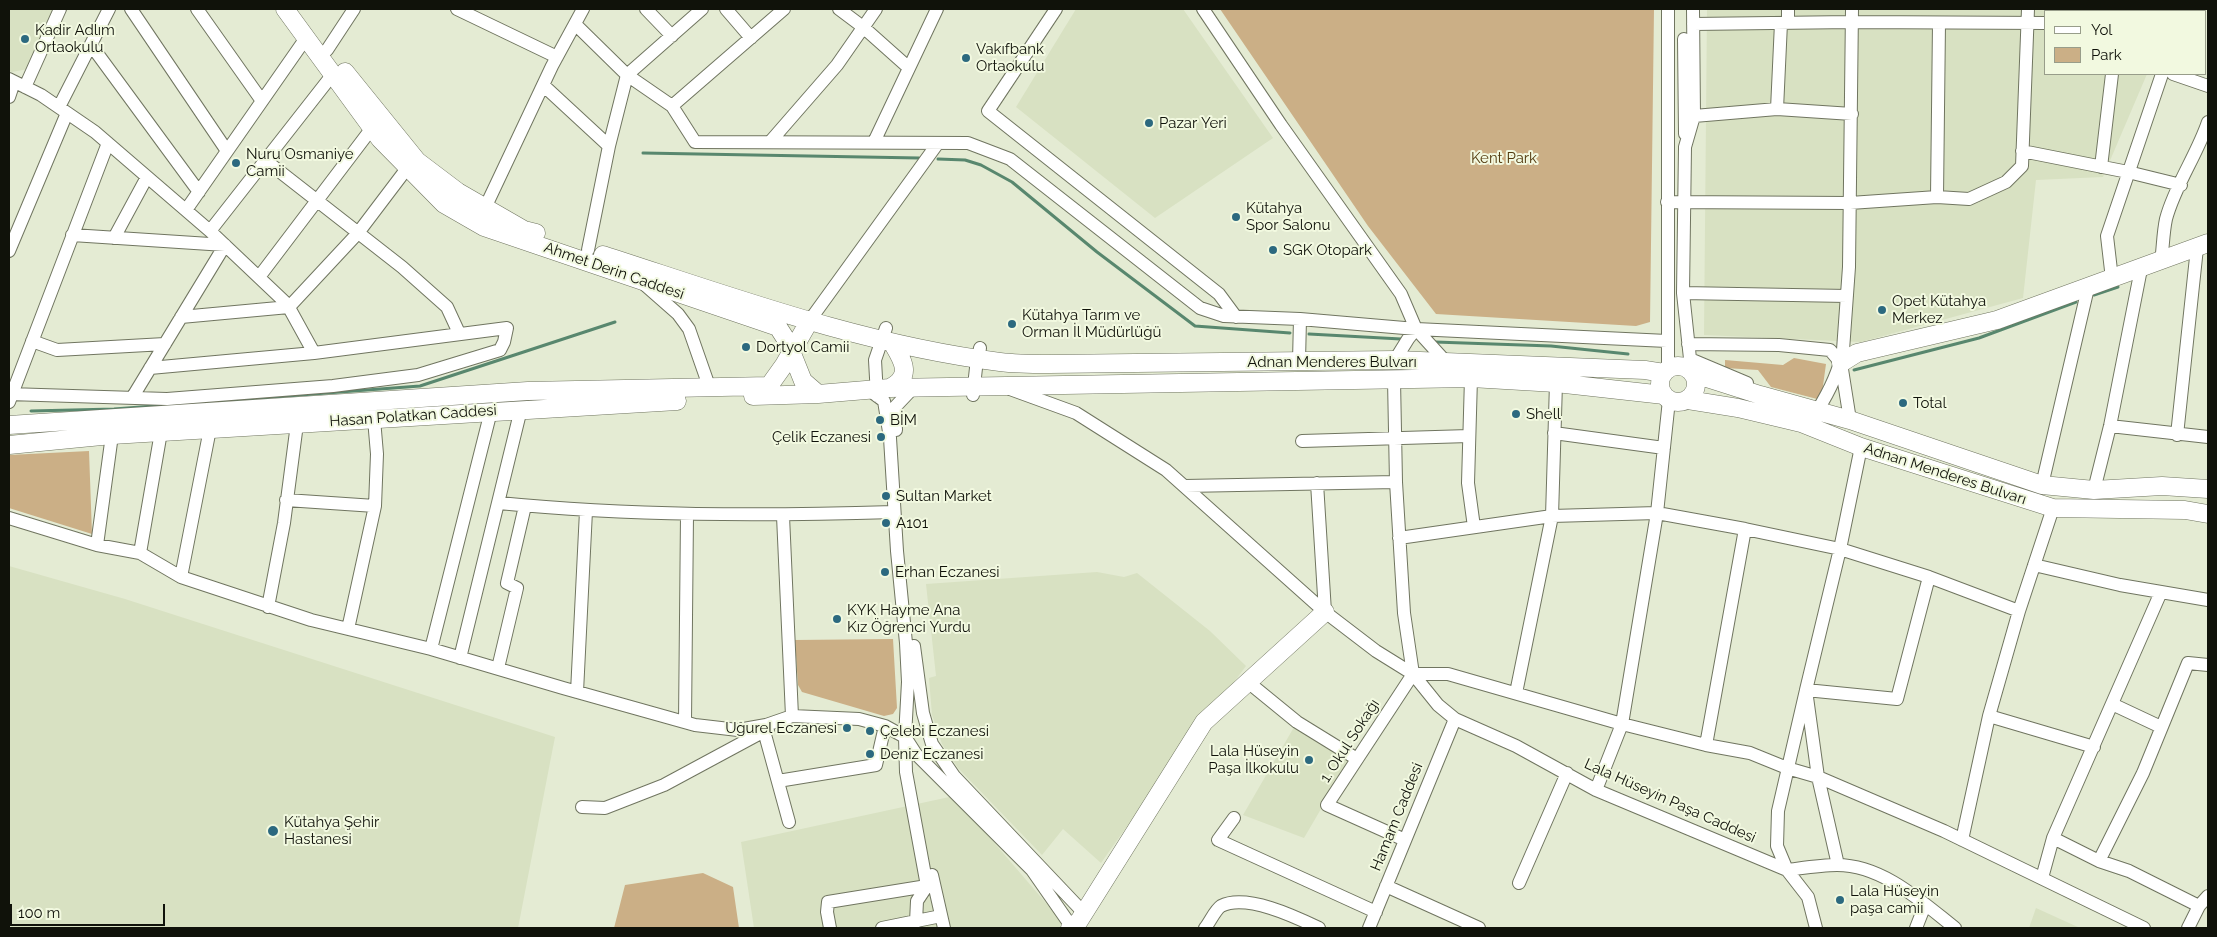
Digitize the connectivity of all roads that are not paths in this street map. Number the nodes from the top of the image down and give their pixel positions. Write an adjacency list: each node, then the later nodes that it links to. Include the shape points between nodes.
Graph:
1 (60, 9): 46 (street)
2 (109, 9): 37 (street)
3 (131, 9): 65 (street)
4 (197, 9): 50 (street)
5 (285, 9): 35 (main road, Ahmet Derin Caddesi)
6 (296, 9): 38 (main road, Ahmet Derin Caddesi)
7 (354, 9): 38 (street)
8 (457, 9): 39 (street)
9 (583, 9): 31 (street)
10 (646, 9): 34 (street)
11 (702, 9): 34 (street)
12 (726, 9): 36 (street)
13 (784, 9): 36 (street)
14 (839, 9): 33 (street)
15 (876, 9): 33 (street)
16 (937, 9): 40 (street)
17 (1056, 9): 99 (street, via 988,111 1219,294)
18 (1203, 9): 102 (street, via 1401,294)
19 (1660, 9): 26 (street)
20 (1668, 9): 26 (street)
21 (1684, 9): 63 (street)
22 (1693, 9): 32 (street)
23 (1788, 9): 27 (street)
24 (2028, 9): 29 (street)
25 (1852, 15): 27 (street); 28 (street); 54 (street)
26 (1668, 23): 77 (street)
27 (1785, 23): 32 (street); 52 (street)
28 (1938, 23): 29 (street); 74 (street)
29 (2028, 23): 30 (street); 66 (street)
30 (2044, 23)
31 (575, 24): 39 (street); 42 (street)
32 (1692, 24): 55 (street)
33 (863, 27): 40 (street); 58 (street, via 837,65)
34 (672, 36): 42 (street)
35 (306, 38): 41 (main road, Ahmet Derin Caddesi); 50 (street)
36 (751, 38): 51 (street)
37 (91, 45): 53 (street); 73 (street)
38 (327, 50): 79 (main road, Ahmet Derin Caddesi, via 417,161)
39 (557, 57): 47 (street)
40 (909, 68): 59 (street)
41 (333, 74): 57 (main road, Ahmet Derin Caddesi); 67 (street)
42 (628, 75): 51 (street); 62 (street)
43 (2112, 75): 68 (street)
44 (2162, 75): 70 (street)
45 (2175, 75): 48 (street)
46 (16, 83): 49 (street); 53 (street, via 41,94)
47 (543, 85): 62 (street); 79 (street)
48 (2208, 86)
49 (9, 96)
50 (262, 101): 65 (street)
51 (672, 106): 58 (street, via 695,142)
52 (1777, 109): 54 (street); 55 (street)
53 (63, 110): 60 (street); 88 (street)
54 (1852, 114): 78 (street)
55 (1694, 116): 63 (street)
56 (2208, 122): 64 (street)
57 (372, 128): 69 (main road, Ahmet Derin Caddesi); 75 (street)
58 (770, 142): 59 (street)
59 (874, 142): 61 (street)
60 (108, 143): 71 (street); 83 (street)
61 (938, 143): 99 (street, via 968,143 1010,159 1200,308); 101 (street)
62 (609, 146): 87 (street)
63 (1685, 147): 76 (street)
64 (2204, 148): 72 (street)
65 (227, 151): 73 (street)
66 (2022, 151): 68 (street); 74 (street, via 2022,166 2006,182 1969,199)
67 (265, 160): 75 (street); 81 (street)
68 (2101, 167): 70 (street)
69 (408, 168): 82 (street); 93 (main road, Ahmet Derin Caddesi, via 444,204 484,227)
70 (2128, 172): 72 (street); 92 (street, via 2107,236)
71 (147, 177): 80 (street); 84 (street)
72 (2181, 184): 89 (street, via 2166,219)
73 (199, 192): 80 (street)
74 (1937, 198): 78 (street)
75 (316, 200): 82 (street); 91 (street)
76 (1684, 201): 77 (street); 78 (street); 95 (street)
77 (1667, 202): 106 (street)
78 (1850, 203): 96 (street)
79 (485, 208): 87 (main road, Ahmet Derin Caddesi, via 524,230)
80 (186, 210): 81 (street)
81 (210, 231): 85 (street)
82 (358, 233): 97 (street); 103 (street, via 447,307)
83 (72, 236): 84 (street); 105 (street)
84 (114, 238): 85 (street)
85 (225, 245): 91 (street); 98 (street)
86 (2203, 246): 89 (main road); 145 (street)
87 (588, 250): 101 (main road, Ahmet Derin Caddesi)
88 (9, 251)
89 (2161, 262): 90 (main road)
90 (2141, 269): 92 (main road); 140 (street)
91 (259, 277): 97 (street)
92 (2112, 279): 94 (main road)
93 (639, 280): 109 (main road, Ahmet Derin Caddesi, via 778,327); 125 (street, via 678,314 689,329)
94 (2088, 288): 116 (main road, via 1997,320 1857,352); 155 (street)
95 (1683, 293): 96 (street); 108 (street)
96 (1847, 296): 116 (street)
97 (289, 307): 98 (street); 111 (street)
98 (181, 317): 107 (street)
99 (1236, 317): 100 (street)
100 (1300, 319): 102 (street); 113 (street)
101 (810, 320): 104 (main road, Ahmet Derin Caddesi); 109 (main road)
102 (1416, 329): 106 (street); 112 (street); 115 (street)
103 (459, 333): 111 (street); 131 (street, via 507,328 500,350 418,375 333,386 177,399)
104 (887, 337): 110 (main road, Ahmet Derin Caddesi); 127 (street, via 875,360); 127 (main road, via 903,361 904,373 899,383)
105 (32, 341): 107 (street, via 57,350); 129 (street)
106 (1667, 341): 119 (street)
107 (165, 344): 117 (street)
108 (1688, 344): 116 (street, via 1779,345 1830,350); 118 (street)
109 (791, 353): 125 (main road, Hasan Polatkan Caddesi, via 768,386); 128 (main road, Ahmet Derin Caddesi, via 803,381)
110 (979, 353): 114 (main road, Ahmet Derin Caddesi); 126 (street)
111 (314, 354): 117 (street)
112 (1395, 360): 113 (main road, Adnan Menderes Bulvarı); 115 (main road, Adnan Menderes Bulvarı)
113 (1299, 361): 114 (main road, Adnan Menderes Bulvarı)
114 (1001, 362)
115 (1446, 362): 119 (main road, Adnan Menderes Bulvarı)
116 (1841, 363): 135 (street); 137 (street)
117 (150, 368): 131 (street)
118 (1692, 368): 119 (main road, via 1677,366); 132 (main road, via 1697,385); 135 (main road, Adnan Menderes Bulvarı)
119 (1666, 371): 130 (main road, via 1660,384)
120 (1471, 378): 121 (main road, Adnan Menderes Bulvarı); 122 (main road, Adnan Menderes Bulvarı); 146 (street)
121 (1394, 380): 123 (main road, Adnan Menderes Bulvarı); 148 (street)
122 (1556, 383): 130 (main road, Adnan Menderes Bulvarı); 143 (street)
123 (1002, 386): 126 (main road); 156 (street, via 1076,413)
124 (913, 388): 126 (main road); 127 (main road); 197 (street, via 895,407 914,648)
125 (710, 389): 139 (main road, Hasan Polatkan Caddesi, via 528,391)
126 (974, 391)
127 (878, 393): 128 (main road); 165 (street, via 884,401 890,438)
128 (818, 394): 133 (main road, Hasan Polatkan Caddesi)
129 (9, 397): 131 (street)
130 (1666, 397): 132 (main road, via 1678,402); 152 (street)
131 (132, 398)
132 (1688, 400): 151 (main road, Adnan Menderes Bulvarı, via 1801,423)
133 (521, 410): 134 (main road, Hasan Polatkan Caddesi); 160 (street)
134 (491, 412): 136 (main road, Hasan Polatkan Caddesi); 187 (street)
135 (1818, 412): 137 (main road, Adnan Menderes Bulvarı)
136 (374, 420): 138 (main road, Hasan Polatkan Caddesi); 161 (street, via 377,454)
137 (1850, 420): 155 (main road, Adnan Menderes Bulvarı)
138 (297, 424): 141 (main road, Hasan Polatkan Caddesi); 159 (street)
139 (9, 426)
140 (2110, 426): 145 (street); 158 (street)
141 (210, 429): 142 (main road, Hasan Polatkan Caddesi); 179 (street)
142 (161, 432): 144 (main road, Hasan Polatkan Caddesi); 177 (street)
143 (1554, 434): 152 (street); 170 (street)
144 (112, 435): 150 (main road, Hasan Polatkan Caddesi); 175 (street)
145 (2177, 435): 147 (street)
146 (1469, 436): 148 (street); 172 (street, via 1468,483)
147 (2208, 437)
148 (1395, 438): 149 (street); 153 (street)
149 (1302, 440)
150 (9, 445)
151 (1861, 447): 163 (main road, Adnan Menderes Bulvarı); 176 (street)
152 (1664, 448): 166 (street)
153 (1396, 482): 154 (street); 174 (street)
154 (1317, 483): 156 (street); 185 (street)
155 (2042, 485): 158 (main road, Adnan Menderes Bulvarı)
156 (1186, 486): 185 (street)
157 (2208, 489): 158 (main road, Adnan Menderes Bulvarı, via 2162,486)
158 (2094, 490)
159 (286, 500): 161 (street); 183 (street)
160 (499, 504): 162 (street); 188 (street)
161 (375, 506): 186 (street)
162 (525, 506): 164 (street); 190 (street, via 507,583 517,588)
163 (2053, 508): 167 (main road, Adnan Menderes Bulvarı, via 2185,510); 178 (street)
164 (586, 511): 168 (street); 194 (street)
165 (894, 512): 169 (street); 200 (street, via 906,643 908,682)
166 (1657, 513): 170 (street); 173 (street); 203 (street)
167 (2208, 514)
168 (687, 515): 169 (street); 202 (street)
169 (783, 516): 198 (street)
170 (1552, 516): 172 (street); 195 (street)
171 (9, 518): 175 (street)
172 (1474, 527): 174 (street)
173 (1745, 528): 176 (street); 209 (street)
174 (1399, 538): 191 (street, via 1404,613)
175 (97, 545): 177 (street)
176 (1840, 549): 180 (street); 193 (street)
177 (140, 553): 179 (street)
178 (2034, 565): 181 (street); 184 (street)
179 (181, 577): 183 (street)
180 (1929, 577): 184 (street); 193 (street, via 1897,699)
181 (2161, 592): 182 (street); 196 (street)
182 (2208, 600)
183 (268, 607): 186 (street)
184 (2019, 611): 199 (street)
185 (1325, 612): 191 (street, via 1376,651); 192 (main road)
186 (348, 629): 187 (street)
187 (431, 649): 188 (street)
188 (460, 658): 190 (street)
189 (2208, 666): 205 (street, via 2188,663)
190 (498, 668): 194 (street)
191 (1413, 674): 195 (street, via 1448,674); 201 (street, Lala Hüseyin Paşa Caddesi, via 1438,705); 212 (street, 1. Okul Sokağı)
192 (1248, 682): 212 (street, via 1297,722); 237 (main road, via 1204,722)
193 (1806, 690): 213 (street); 215 (street)
194 (577, 692): 202 (street)
195 (1516, 693): 203 (street)
196 (2112, 704): 205 (street); 210 (street)
197 (923, 713): 200 (street); 208 (street)
198 (792, 716): 202 (street, via 738,730); 204 (street, via 859,718); 206 (street)
199 (1989, 716): 210 (street); 223 (street)
200 (905, 717): 207 (street)
201 (1455, 719): 214 (street, Lala Hüseyin Paşa Caddesi); 222 (street, Hamam Caddesi)
202 (685, 722)
203 (1622, 724): 209 (street); 217 (street)
204 (885, 726): 207 (street); 216 (street, via 876,766)
205 (2161, 728): 224 (street, via 2143,773)
206 (764, 731): 216 (street); 218 (street, via 664,785 605,808)
207 (904, 737): 211 (street); 229 (street, via 906,772)
208 (932, 744): 211 (street); 237 (street, via 954,776)
209 (1706, 745): 213 (street, via 1750,753)
210 (2094, 746): 221 (street)
211 (916, 754): 229 (street, via 912,772); 237 (street, via 1032,870)
212 (1357, 759): 222 (street, 1. Okul Sokağı, via 1327,805)
213 (1787, 768): 215 (street); 226 (street, via 1778,811 1777,846)
214 (1567, 773): 217 (street, Lala Hüseyin Paşa Caddesi); 228 (street)
215 (1818, 777): 223 (street); 225 (street)
216 (778, 782): 220 (street)
217 (1596, 790): 226 (street, Lala Hüseyin Paşa Caddesi)
218 (582, 807)
219 (1234, 818): 234 (street, via 1218,840)
220 (789, 822)
221 (2053, 838): 224 (street); 227 (street)
222 (1405, 840): 230 (street, Hamam Caddesi)
223 (1962, 840): 227 (street)
224 (2099, 860): 233 (street, via 2129,871)
225 (1838, 865): 226 (street); 232 (street, via 1866,871 1893,882)
226 (1787, 870): 244 (street, via 1808,898)
227 (2042, 878): 247 (street)
228 (1520, 883)
229 (931, 885): 235 (street, via 917,901); 236 (street); 238 (street, via 828,902)
230 (1386, 886): 234 (street, Hamam Caddesi); 243 (street)
231 (2208, 896): 233 (street)
232 (1925, 905): 245 (street); 246 (street)
233 (2199, 906): 248 (street)
234 (1376, 912): 242 (street, Hamam Caddesi)
235 (916, 922): 236 (street); 239 (street)
236 (943, 922)
237 (1078, 923)
238 (830, 928)
239 (882, 928)
240 (1205, 928): 241 (street, via 1219,907 1231,902 1286,912)
241 (1319, 928)
242 (1369, 928)
243 (1478, 928)
244 (1816, 928)
245 (1916, 928)
246 (1956, 928)
247 (2144, 928)
248 (2188, 928)

